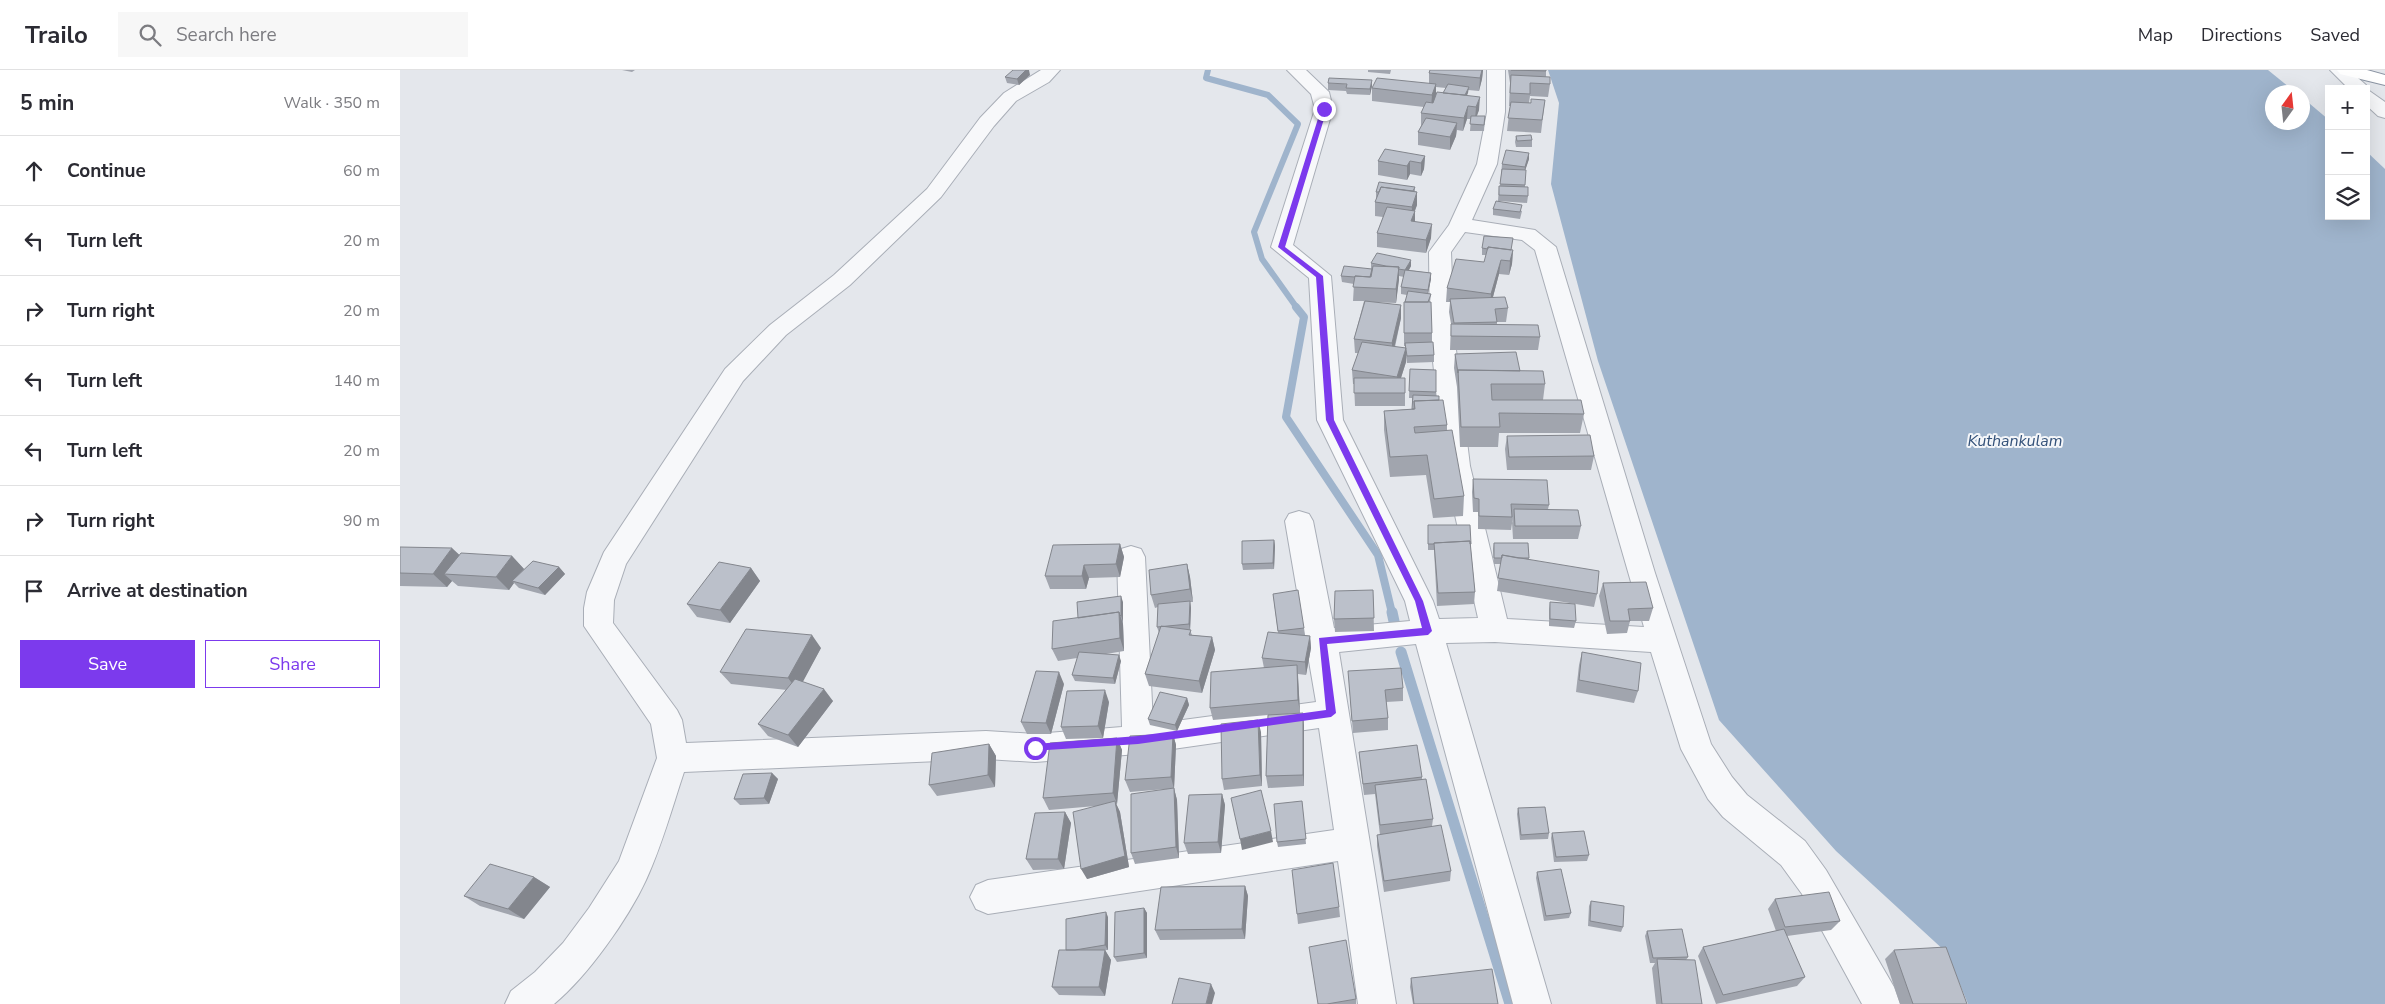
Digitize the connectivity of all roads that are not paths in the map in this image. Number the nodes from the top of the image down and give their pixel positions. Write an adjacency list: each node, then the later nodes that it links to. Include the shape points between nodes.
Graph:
1 (1051, 70): 19 (street, via 1010,97 987,122 934,193 842,280 778,330 734,375 614,560 602,586 597,609 599,626 666,720)
2 (1296, 70): 14 (street, via 1320,92 1324,109 1282,247 1320,276 1330,420 1419,601)
3 (1496, 70): 10 (street, via 1496,112 1487,164)
4 (2339, 70): 7 (street)
5 (2346, 70): 6 (highway)
6 (2385, 80)
7 (2356, 85)
8 (2370, 99): 9 (street)
9 (2385, 112)
10 (1459, 225): 13 (street, via 1440,252 1442,333 1457,466); 16 (street, via 1528,234 1545,247)
11 (1299, 521): 15 (street)
12 (1131, 557): 18 (street)
13 (1495, 630): 14 (street); 16 (street)
14 (1428, 631): 15 (street); 24 (street)
15 (1322, 641): 17 (street)
16 (1664, 641): 25 (street, via 1696,749 1735,806 1792,853 1814,882)
17 (1331, 713): 18 (street); 20 (street)
18 (1138, 740): 19 (street, via 1035,748 986,745)
19 (673, 758): 22 (street, via 634,870 576,956)
20 (1353, 843): 21 (street); 23 (street)
21 (988, 897)
22 (524, 1004)
23 (1377, 1004)
24 (1532, 1004)
25 (1882, 1004)

